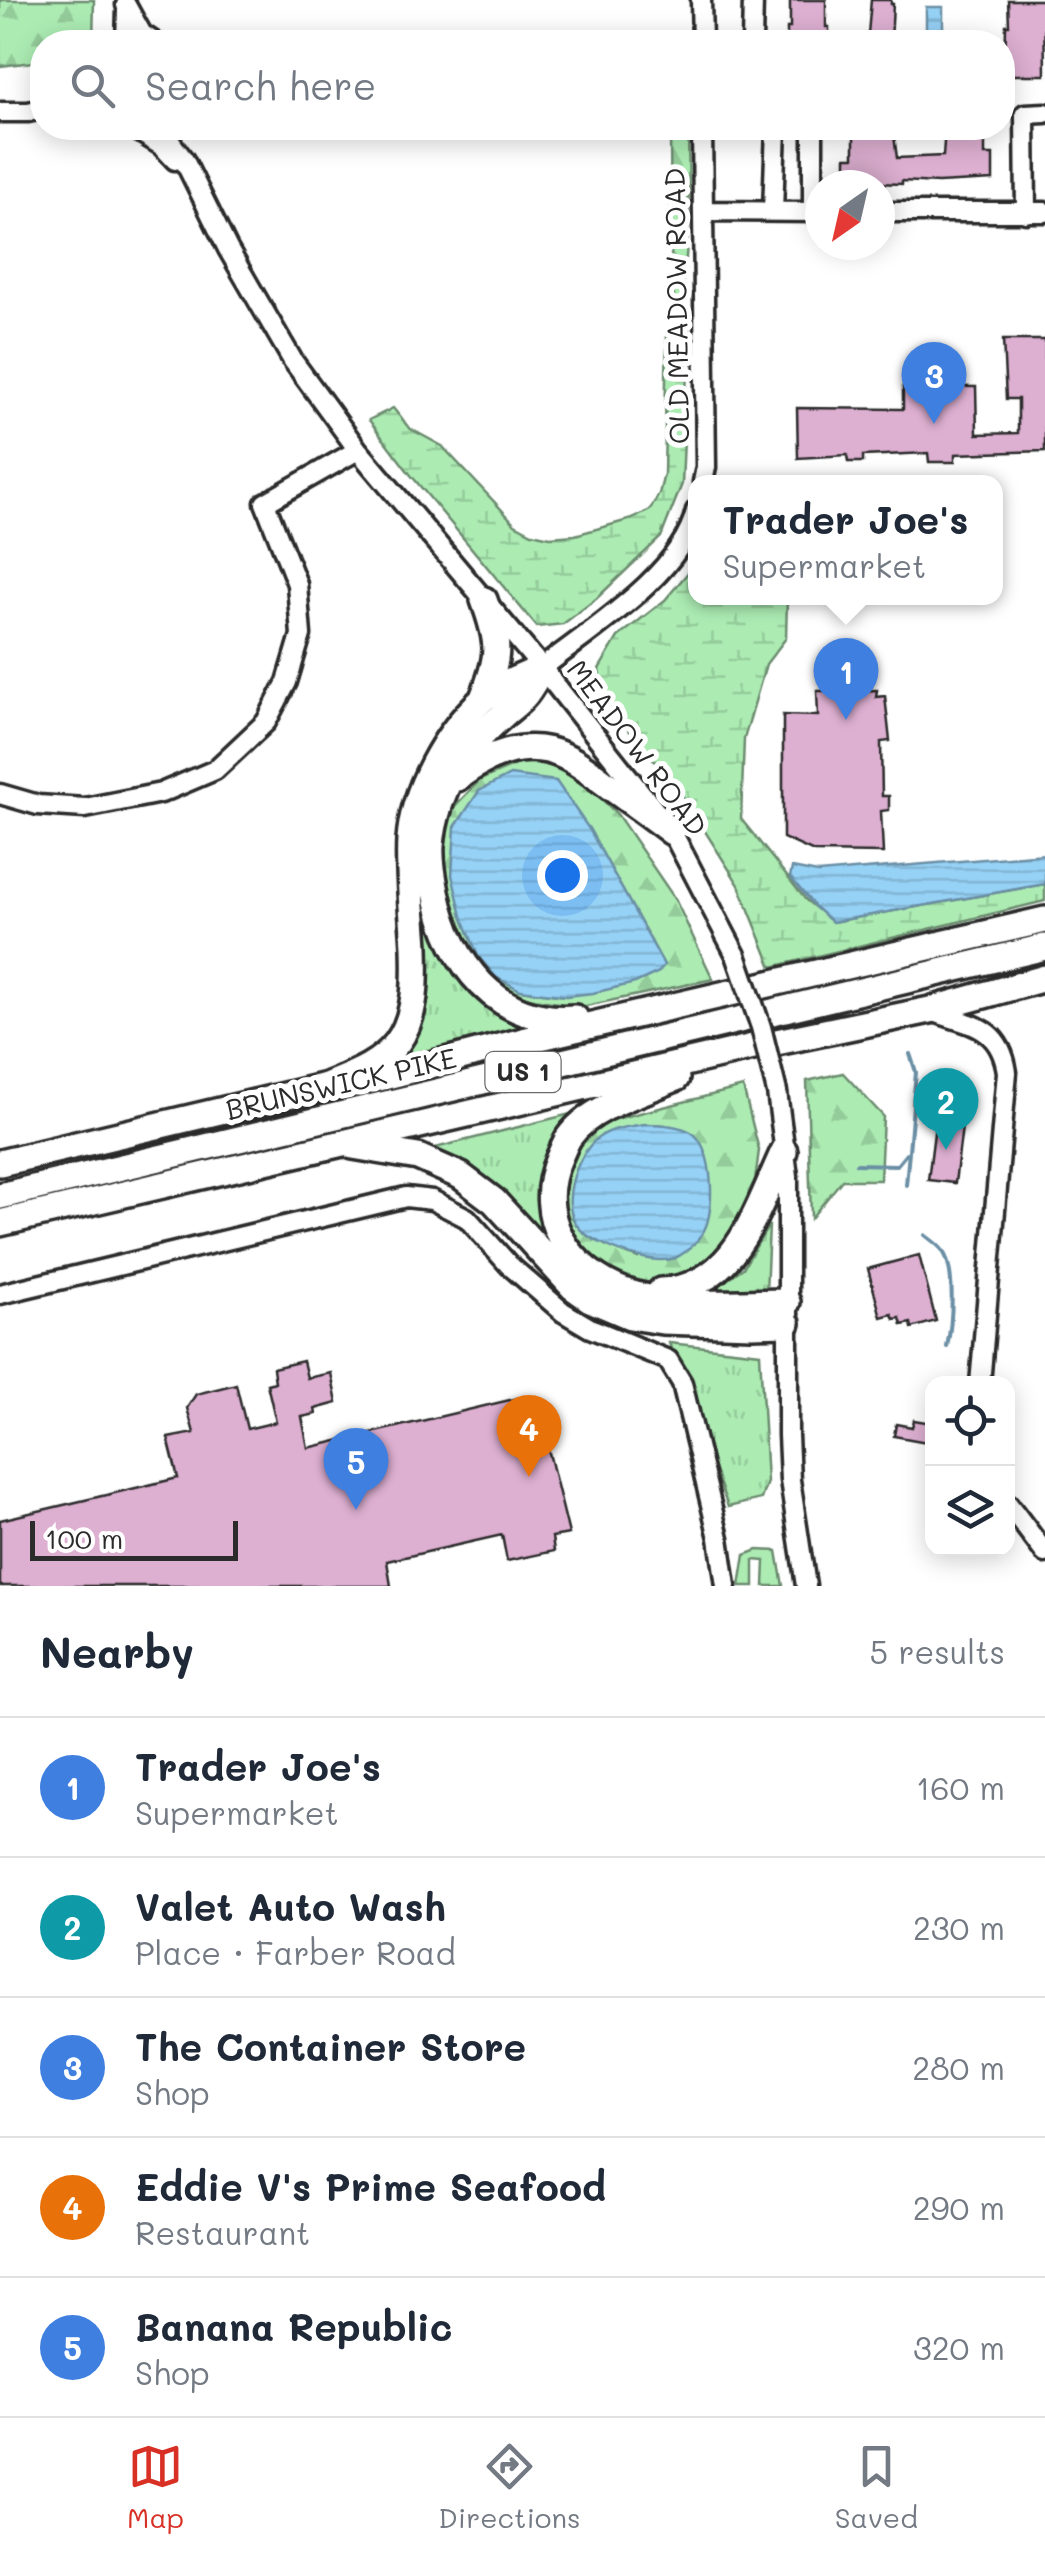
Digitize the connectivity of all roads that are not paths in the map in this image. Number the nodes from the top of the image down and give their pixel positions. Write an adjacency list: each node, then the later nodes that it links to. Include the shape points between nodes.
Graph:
1 (701, 0): 6 (street)
2 (752, 0): 7 (street)
3 (126, 3): 4 (street); 5 (street)
4 (126, 30)
5 (140, 30)
6 (702, 30)
7 (752, 30)
8 (0, 112): 9 (street)
9 (30, 112)
10 (1045, 113): 24 (street, via 1025,114)
11 (152, 140): 19 (street)
12 (169, 140): 17 (street, MEADOW ROAD)
13 (180, 140): 17 (street, MEADOW ROAD)
14 (702, 140): 21 (street, OLD MEADOW ROAD)
15 (776, 140): 20 (street)
16 (813, 140): 18 (street)
17 (184, 160): 19 (street, MEADOW ROAD)
18 (814, 170)
19 (199, 186): 25 (street, MEADOW ROAD, via 292,361)
20 (773, 211): 21 (street); 22 (street)
21 (704, 212): 26 (street, OLD MEADOW ROAD)
22 (805, 212)
23 (895, 212): 24 (street)
24 (1036, 212)
25 (358, 450): 28 (street, MEADOW ROAD); 32 (street, via 265,503 297,584 301,634 288,682 266,722 214,770 160,793 86,808)
26 (704, 475)
27 (688, 533): 29 (street, via 658,574)
28 (484, 600): 29 (street, MEADOW ROAD); 30 (highway, via 496,632 496,666)
29 (542, 668): 30 (highway); 31 (highway); 33 (street, MEADOW ROAD)
30 (483, 698): 40 (highway, via 427,775 410,838 415,962 412,1010 402,1036 375,1064)
31 (448, 784): 33 (highway, via 496,754 554,751); 38 (highway, via 431,848 434,881 452,944 485,988 512,1008 559,1020)
32 (0, 794)
33 (672, 832): 42 (street, MEADOW ROAD, bridge, via 736,956 762,1027)
34 (1045, 920): 38 (highway)
35 (1045, 948): 46 (highway, BRUNSWICK PIKE / US 1)
36 (1045, 978): 37 (highway, US 1)
37 (930, 1010): 39 (highway, US 1); 51 (street, via 990,1033 1004,1051 1007,1072)
38 (653, 1011): 40 (highway)
39 (762, 1046): 41 (highway, US 1); 48 (highway, via 630,1097 592,1115 569,1137 548,1199 556,1226 585,1270)
40 (326, 1086): 44 (highway)
41 (343, 1144): 47 (highway, US 1); 50 (highway, via 418,1158 461,1176 494,1201 573,1286 630,1316 752,1324)
42 (784, 1150): 48 (highway, via 746,1236 728,1260 690,1286); 50 (street, MEADOW ROAD)
43 (0, 1151): 44 (highway)
44 (43, 1152): 45 (highway)
45 (0, 1162)
46 (0, 1196)
47 (0, 1224)
48 (629, 1293): 50 (highway)
49 (0, 1294): 54 (street, via 406,1198 432,1200 467,1218 563,1312 668,1360 682,1383)
50 (787, 1313): 55 (street, MEADOW ROAD, via 790,1480)
51 (981, 1376)
52 (1015, 1513): 53 (street)
53 (1045, 1553)
54 (726, 1586)
55 (806, 1586)

